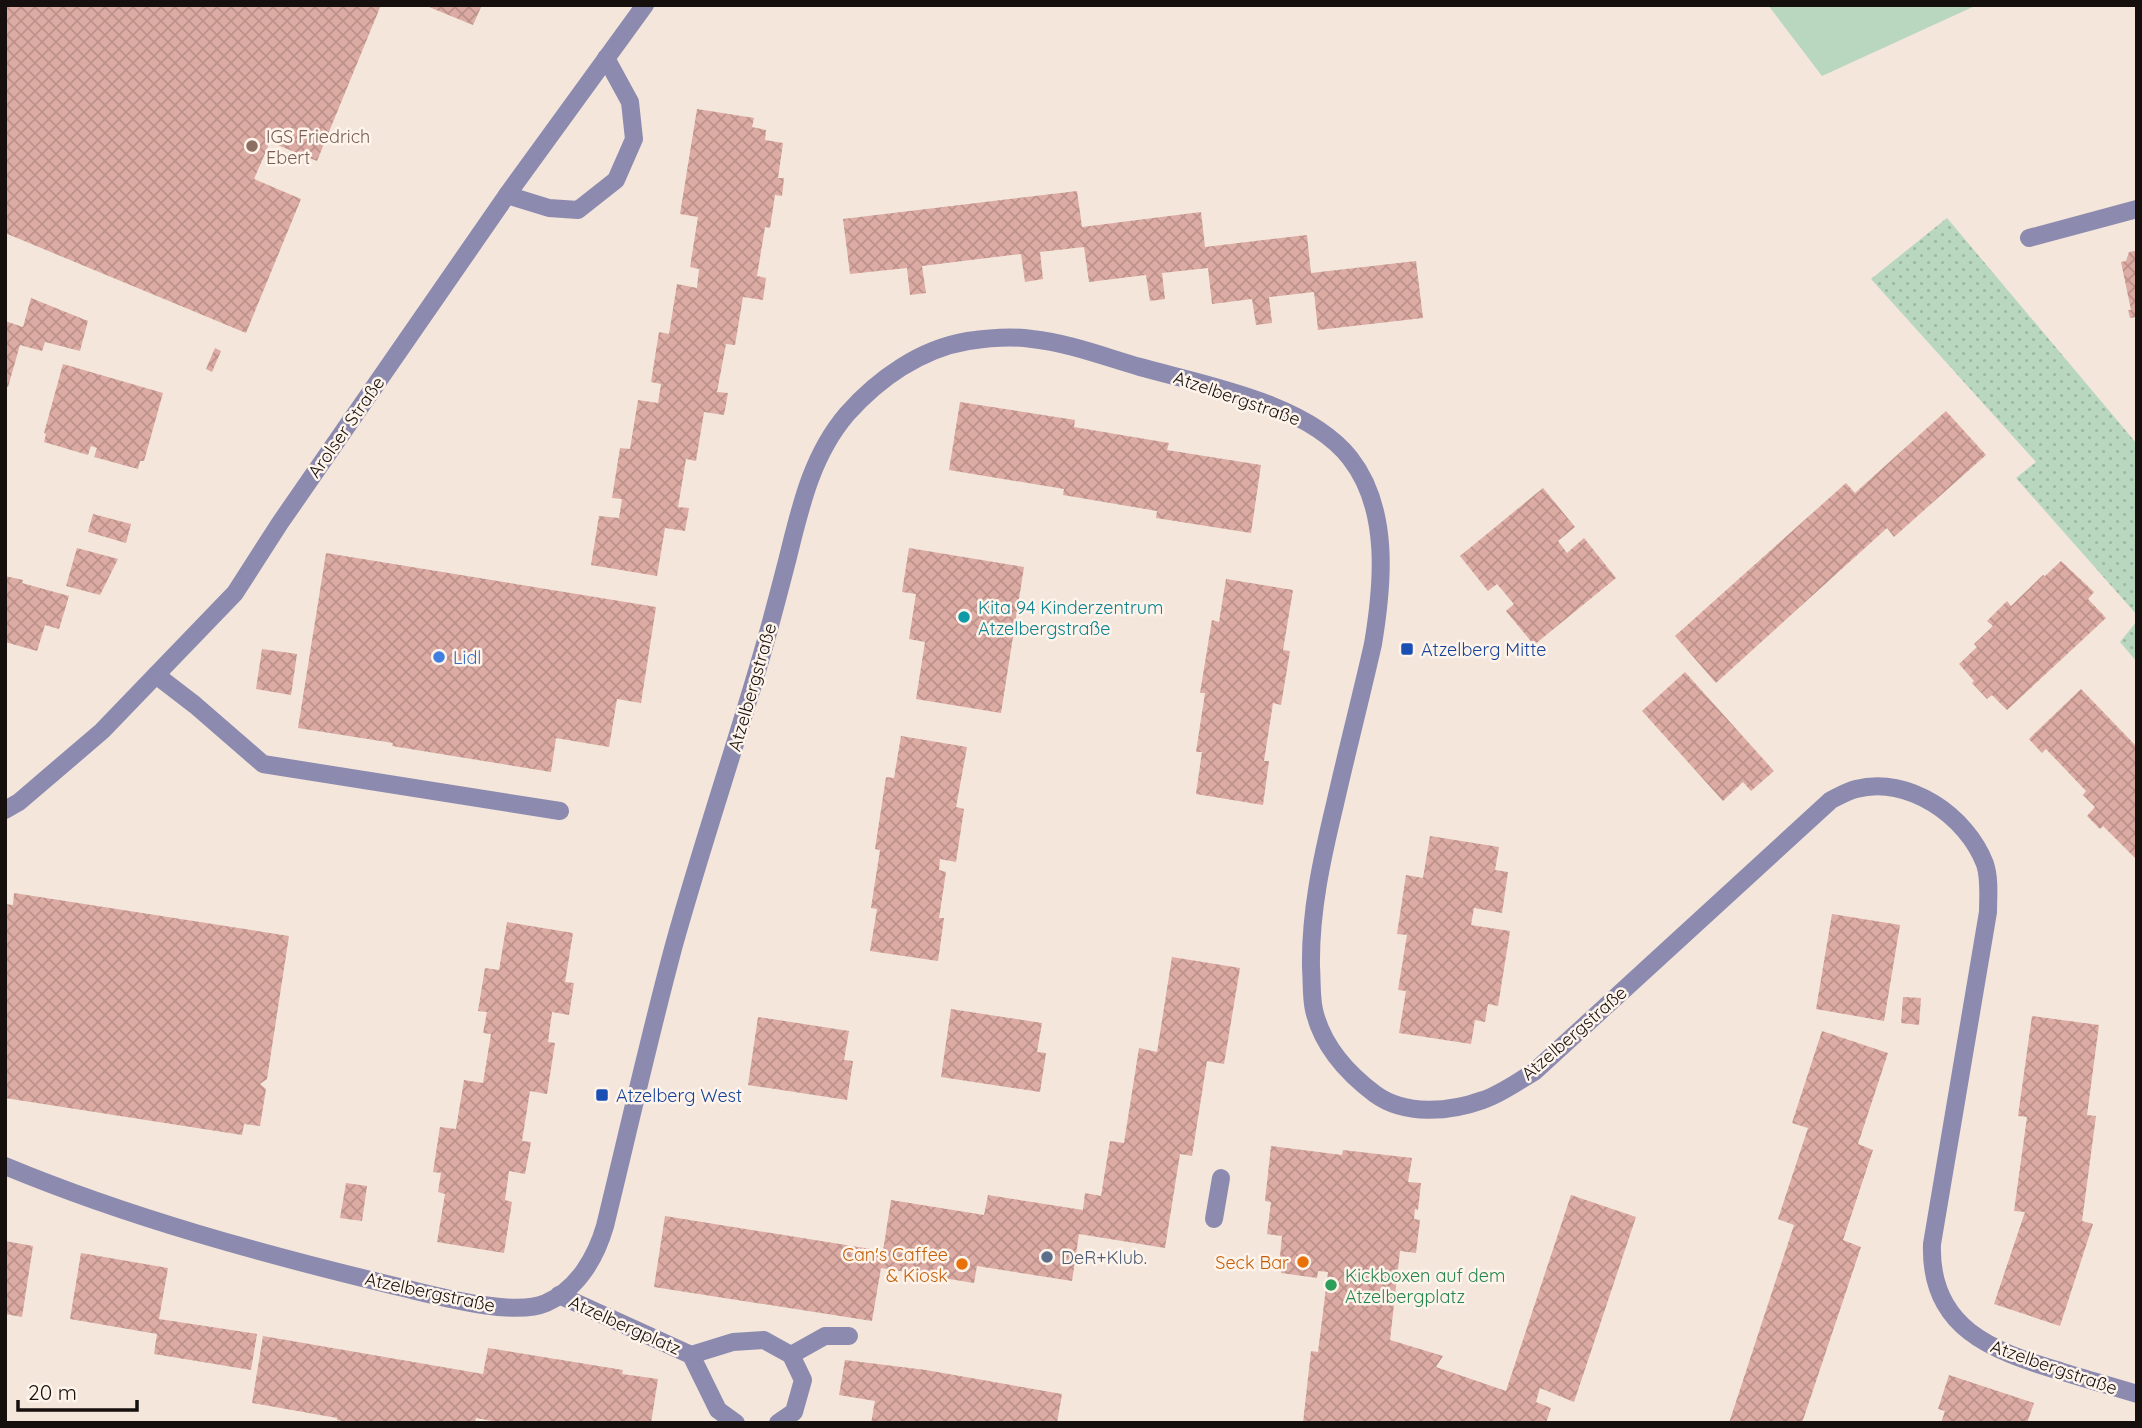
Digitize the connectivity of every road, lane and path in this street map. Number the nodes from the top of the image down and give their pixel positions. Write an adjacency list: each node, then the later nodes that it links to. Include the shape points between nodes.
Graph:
1 (645, 5): 2 (street, Arolser Straße)
2 (606, 58): 3 (street, Arolser Straße); 3 (street, via 630,102 634,139 616,180 578,210 549,208)
3 (507, 195): 6 (street, Arolser Straße, via 235,593)
4 (2137, 209): 5 (street)
5 (2029, 238)
6 (156, 675): 7 (street, Arolser Straße, via 102,731); 8 (street, via 263,764)
7 (5, 810)
8 (560, 811)
9 (5, 1166): 12 (street, Atzelbergstraße, via 149,1219 450,1299 523,1307 545,1304)
10 (1221, 1178): 11 (street)
11 (1214, 1219)
12 (559, 1295): 14 (street, Atzelbergplatz); 16 (street, Atzelbergstraße, via 587,1268 599,1248 675,944 811,474 826,441 876,384 906,364 965,341 1030,338 1278,408 1327,435 1362,476 1379,537 1378,616 1318,875 1311,946 1313,1010 1328,1047 1361,1084 1402,1107 1428,1110 1458,1108 1504,1091 1534,1072 1831,800 1856,789 1878,787 1922,797 1942,808 1966,833 1986,867 1989,888 1932,1244 1931,1260 1940,1294 1965,1329 1980,1341 2029,1362)
13 (849, 1336): 15 (street, via 825,1336)
14 (691, 1355): 15 (street, Atzelbergplatz, via 733,1342 764,1340); 17 (street, Atzelbergplatz, via 718,1410)
15 (791, 1355): 18 (street, via 803,1380 794,1412)
16 (2137, 1394)
17 (736, 1423)
18 (778, 1423)

